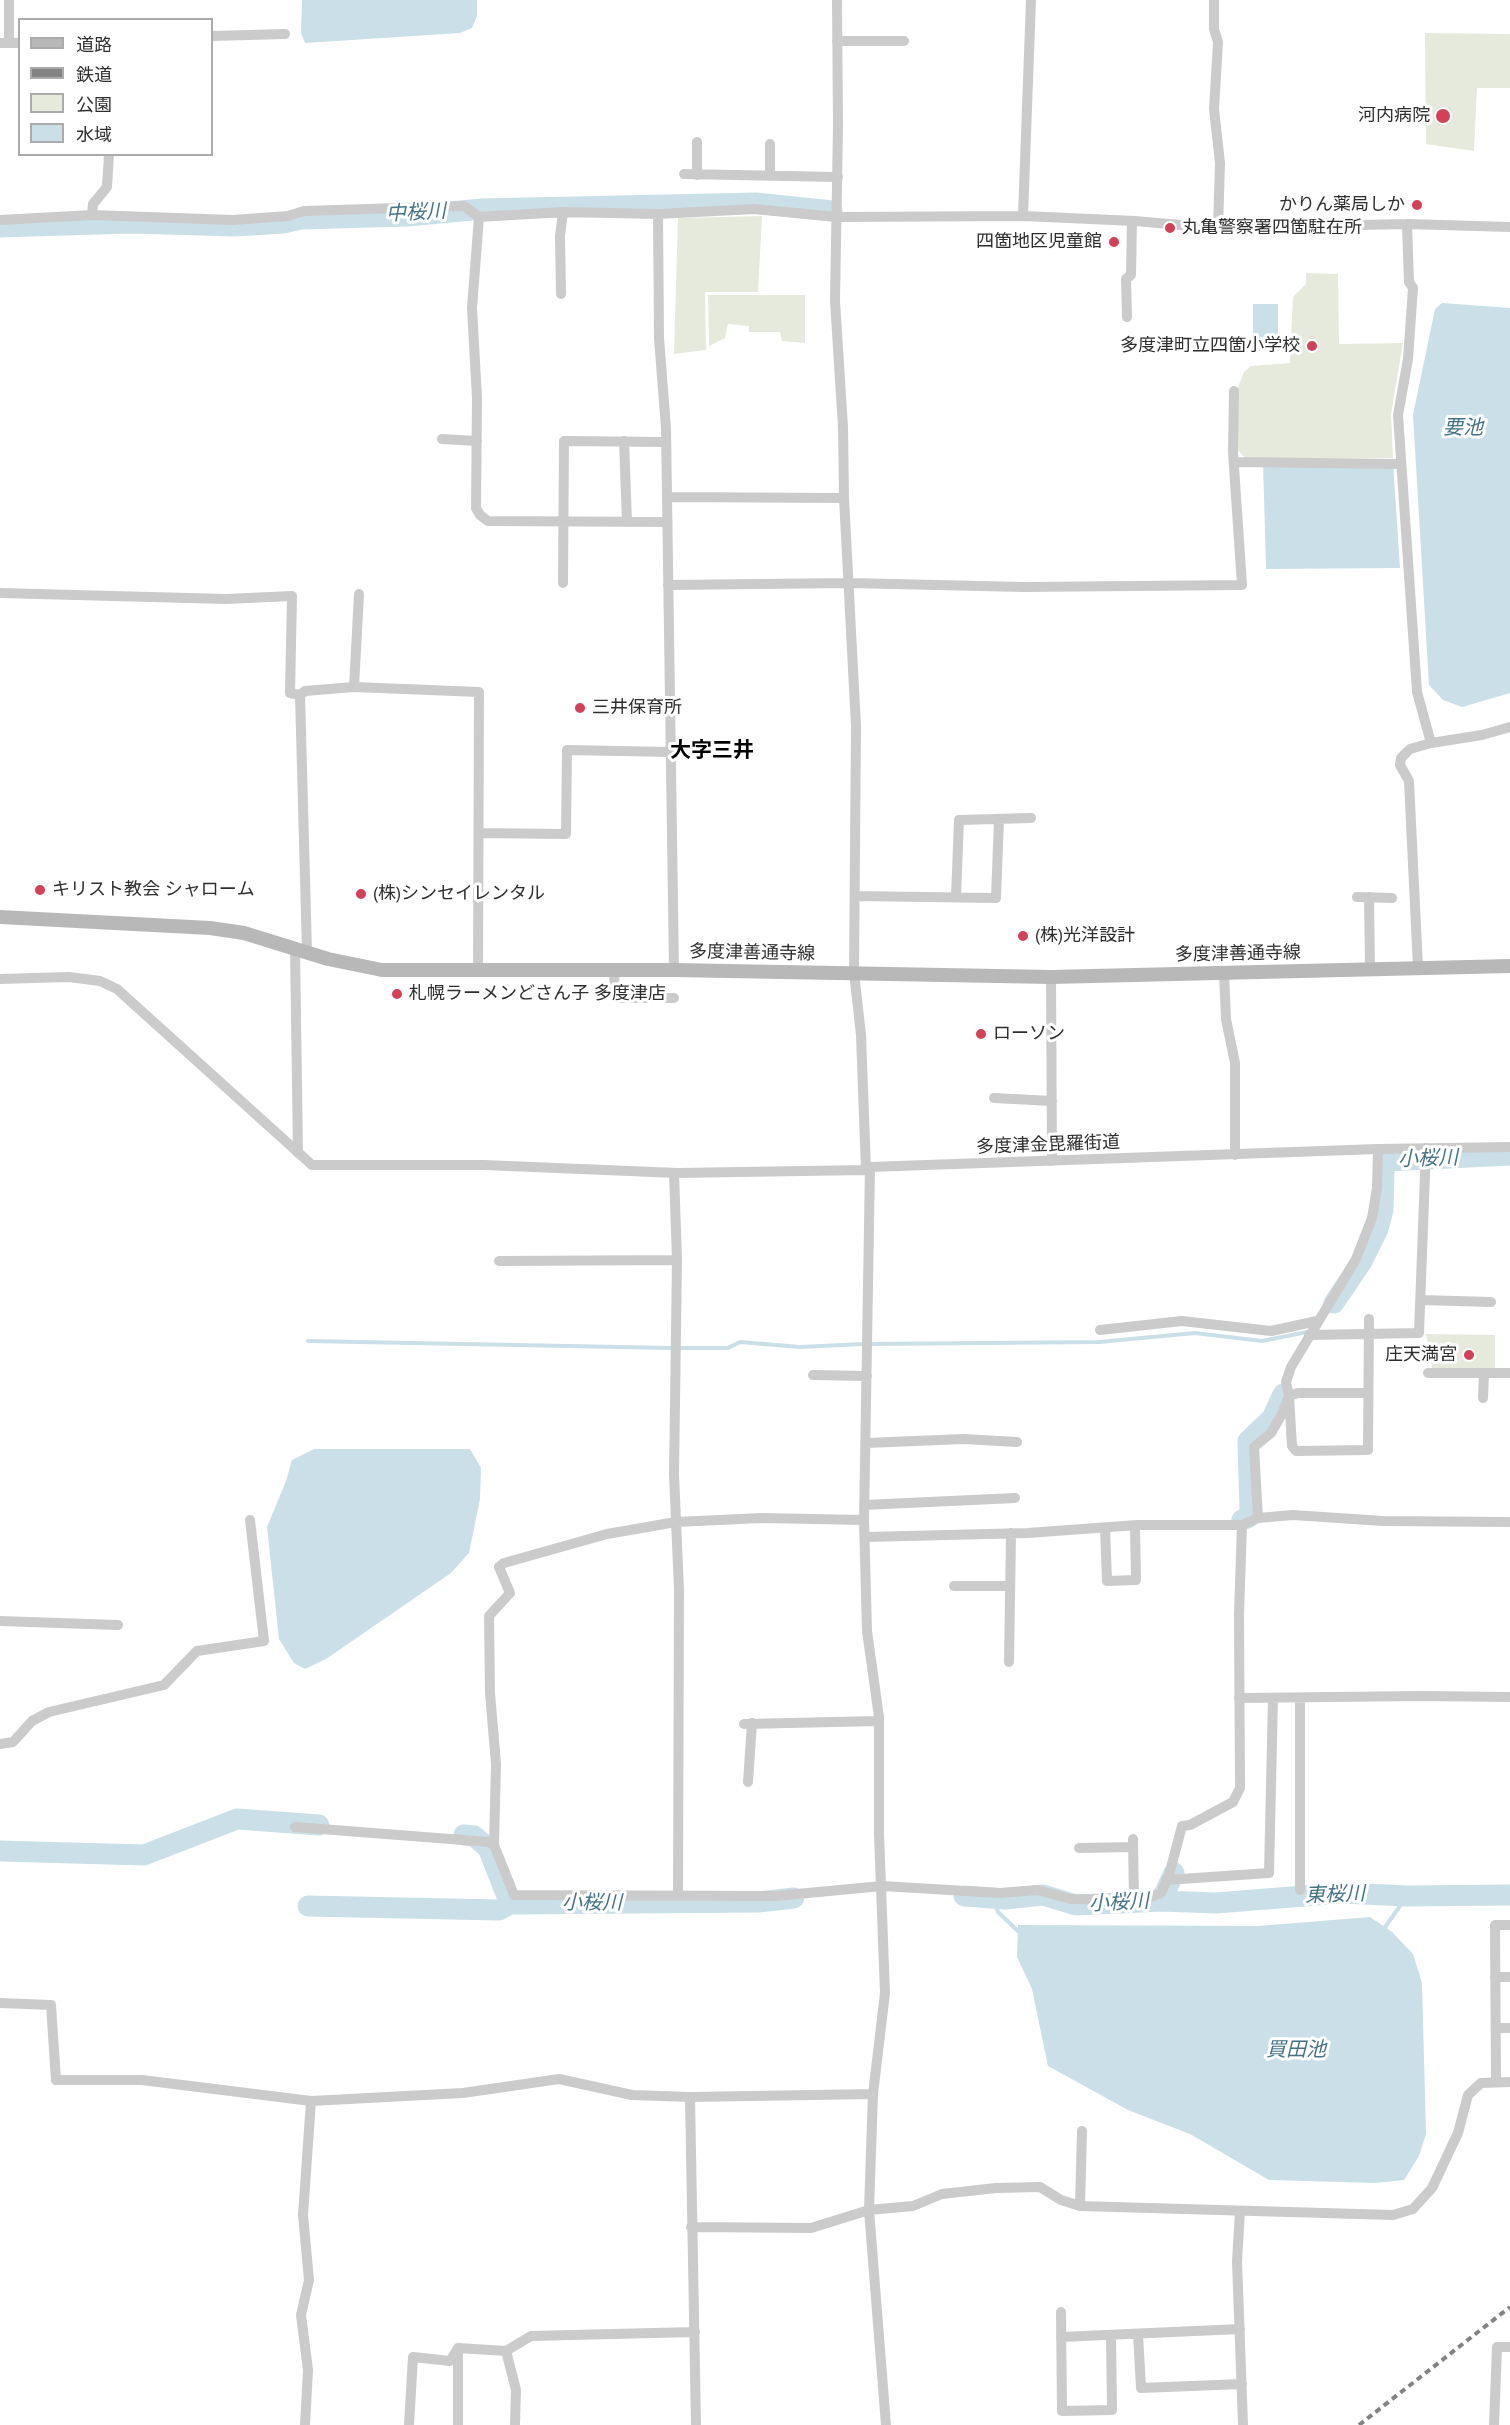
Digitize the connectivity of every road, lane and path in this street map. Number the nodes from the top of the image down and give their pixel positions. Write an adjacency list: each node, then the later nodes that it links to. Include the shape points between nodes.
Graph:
1 (9, 0): 9 (street)
2 (837, 0): 7 (street)
3 (1031, 0): 21 (street)
4 (1214, 0): 27 (street, via 1218,42 1214,110 1220,163)
5 (285, 34): 6 (street)
6 (213, 36)
7 (837, 41): 8 (street); 16 (street)
8 (903, 41)
9 (10, 43)
10 (697, 142): 14 (street)
11 (770, 144): 15 (street)
12 (109, 156): 20 (street, via 107,187 95,200)
13 (684, 174): 14 (street)
14 (697, 175): 15 (street)
15 (770, 176): 16 (street)
16 (838, 177): 22 (street)
17 (563, 212): 18 (street); 19 (street); 28 (street)
18 (474, 213): 20 (street, via 464,206 304,211 233,220); 32 (street, via 472,308)
19 (658, 214): 22 (street, via 754,209); 34 (street, via 659,338)
20 (92, 215): 23 (street)
21 (1023, 216): 22 (street); 24 (street)
22 (837, 217): 38 (street, via 835,301)
23 (0, 220)
24 (1132, 221): 27 (street); 29 (street)
25 (1407, 224): 26 (street); 27 (street); 36 (street, via 1409,282 1413,288 1408,359 1398,415)
26 (1510, 226)
27 (1218, 228)
28 (561, 294)
29 (1127, 317)
30 (1234, 391): 35 (street)
31 (442, 439): 32 (street)
32 (477, 441): 39 (street, via 476,508 480,515 488,521)
33 (624, 441): 34 (street); 39 (street, via 564,441); 40 (street)
34 (666, 442): 37 (street)
35 (1236, 462): 36 (street); 43 (street, via 1242,585 1024,587)
36 (1401, 464): 50 (street, via 1417,692)
37 (667, 497): 38 (street); 41 (street)
38 (844, 498): 43 (street)
39 (563, 521): 40 (street); 42 (street)
40 (627, 522): 41 (street)
41 (667, 522): 44 (street)
42 (563, 583)
43 (849, 583): 44 (street); 55 (street, via 856,726)
44 (668, 585): 51 (street)
45 (0, 593): 48 (street, via 226,599 292,596 290,693)
46 (359, 594): 47 (street)
47 (354, 687): 48 (street, via 305,691); 54 (street, via 479,692)
48 (300, 695): 59 (street)
49 (1510, 727): 50 (street)
50 (1431, 743): 61 (street, via 1410,749 1400,765 1409,781)
51 (670, 752): 54 (street, via 567,750 566,834); 64 (street)
52 (1031, 818): 53 (street)
53 (999, 819): 56 (street, via 959,820); 56 (street, via 996,898)
54 (478, 833): 65 (street)
55 (855, 896): 56 (street); 66 (street)
56 (956, 897)
57 (1392, 898): 62 (street, via 1363,897)
58 (0, 917): 59 (main road, 多度津善通寺線, via 210,928 244,933)
59 (301, 950): 65 (main road, 多度津善通寺線, via 382,970); 76 (street)
60 (1510, 966): 61 (main road, 多度津善通寺線)
61 (1418, 968): 62 (main road, 多度津善通寺線)
62 (1370, 969): 67 (main road, 多度津善通寺線)
63 (614, 970): 64 (main road, 多度津善通寺線); 65 (main road, 多度津善通寺線); 70 (street, via 615,998)
64 (674, 970): 66 (main road, 多度津善通寺線)
65 (478, 971)
66 (854, 972): 68 (main road, 多度津善通寺線); 79 (street)
67 (1224, 972): 68 (main road, 多度津善通寺線); 77 (street, via 1226,1019 1235,1063)
68 (1051, 977): 72 (street)
69 (0, 979): 76 (street, 多度津金毘羅街道, via 69,976 100,981 117,989)
70 (674, 998)
71 (994, 1098): 72 (street)
72 (1052, 1101): 78 (street)
73 (1510, 1147): 74 (street, 多度津金毘羅街道)
74 (1426, 1148): 75 (street, 多度津金毘羅街道); 83 (street)
75 (1378, 1149): 77 (street, 多度津金毘羅街道); 86 (street, via 1372,1218 1356,1258)
76 (298, 1153): 80 (street, 多度津金毘羅街道, via 312,1165 484,1165)
77 (1235, 1155): 78 (street, 多度津金毘羅街道)
78 (1052, 1161): 79 (street, 多度津金毘羅街道)
79 (868, 1169): 80 (street, 多度津金毘羅街道); 94 (street)
80 (674, 1173): 81 (street)
81 (677, 1260): 82 (street); 107 (street)
82 (499, 1261)
83 (1421, 1300): 84 (street, via 1465,1307); 88 (street, via 1419,1333)
84 (1491, 1302)
85 (1369, 1319): 88 (street)
86 (1317, 1321): 87 (street, via 1271,1331 1182,1321); 89 (street)
87 (1100, 1330)
88 (1369, 1334): 89 (street); 95 (street)
89 (1309, 1335): 96 (street, via 1286,1382)
90 (1428, 1373): 91 (street)
91 (1484, 1373): 92 (street); 97 (street)
92 (1510, 1373)
93 (813, 1375): 94 (street)
94 (867, 1376): 99 (street)
95 (1368, 1393): 96 (street); 96 (street, via 1368,1450 1296,1451 1292,1446)
96 (1289, 1396): 104 (street, via 1271,1433 1254,1447)
97 (1483, 1398)
98 (1017, 1442): 99 (street, via 964,1439)
99 (866, 1443): 103 (street)
100 (926, 1490): 102 (street)
101 (1015, 1498): 102 (street, via 988,1495)
102 (926, 1503): 103 (street)
103 (864, 1505): 106 (street)
104 (1258, 1518): 108 (street, via 1293,1515 1383,1521); 110 (street)
105 (250, 1520): 124 (street, via 264,1641 197,1651 164,1685 49,1712 32,1721 13,1742)
106 (864, 1520): 107 (street, via 762,1518); 113 (street)
107 (676, 1522): 127 (street, via 607,1534 499,1567 510,1593 489,1616 496,1764); 132 (street)
108 (1510, 1522)
109 (1135, 1526): 110 (street); 111 (street); 111 (street, via 1137,1580 1107,1581)
110 (1242, 1526): 120 (street)
111 (1105, 1528): 112 (street)
112 (1011, 1533): 113 (street); 115 (street)
113 (866, 1538): 123 (street, via 867,1631)
114 (954, 1586): 115 (street)
115 (1010, 1586): 118 (street)
116 (0, 1622): 117 (street)
117 (118, 1625)
118 (1009, 1662)
119 (1510, 1697): 122 (street)
120 (1239, 1698): 121 (street); 129 (street, via 1240,1788 1233,1802 1186,1826)
121 (1273, 1698): 122 (street); 129 (street, via 1269,1873)
122 (1300, 1698): 131 (street)
123 (879, 1721): 125 (street, via 748,1724); 130 (street)
124 (0, 1744)
125 (748, 1782)
126 (295, 1827): 127 (street)
127 (487, 1842): 132 (street, via 514,1895)
128 (1079, 1848): 133 (street, via 1133,1843)
129 (1170, 1880): 133 (street, via 1161,1893)
130 (882, 1886): 132 (street, via 776,1896); 133 (street, via 1000,1893 1037,1890 1071,1899); 142 (street, via 885,1993)
131 (1300, 1890)
132 (678, 1895)
133 (1134, 1899)
134 (1510, 1925): 135 (street, via 1495,1925)
135 (1495, 1977): 136 (street); 138 (street)
136 (1510, 1977)
137 (0, 2003): 144 (street, via 51,2005 56,2080 142,2080)
138 (1496, 2028): 139 (street); 140 (street)
139 (1510, 2028)
140 (1496, 2082): 141 (street); 150 (street, via 1481,2083 1468,2094 1443,2170 1413,2209 1393,2215)
141 (1510, 2082)
142 (873, 2094): 143 (street); 149 (street)
143 (690, 2097): 144 (street, via 632,2095 559,2079 463,2093); 151 (street)
144 (311, 2101): 162 (street, via 303,2215 309,2280 301,2315 308,2370)
145 (1082, 2131): 147 (street)
146 (1070, 2158): 147 (street)
147 (1082, 2158): 148 (street)
148 (1080, 2206): 149 (street, via 1040,2187 996,2187 942,2194 913,2206); 150 (street)
149 (869, 2210): 151 (street, via 803,2229); 167 (street)
150 (1240, 2211): 153 (street)
151 (691, 2227): 154 (street)
152 (1061, 2313): 157 (street)
153 (1239, 2329): 155 (street); 161 (street)
154 (695, 2332): 160 (street, via 531,2337); 166 (street)
155 (1138, 2334): 156 (street); 161 (street, via 1141,2388)
156 (1111, 2335): 157 (street); 157 (street, via 1112,2410 1062,2412)
157 (1061, 2337)
158 (1510, 2347): 169 (street, via 1497,2347)
159 (458, 2348): 160 (street); 163 (street, via 450,2361 413,2357); 164 (street)
160 (506, 2351): 165 (street, via 516,2390)
161 (1242, 2384): 168 (street)
162 (305, 2425)
163 (410, 2425)
164 (458, 2425)
165 (515, 2425)
166 (696, 2425)
167 (886, 2425)
168 (1243, 2425)
169 (1494, 2425)

